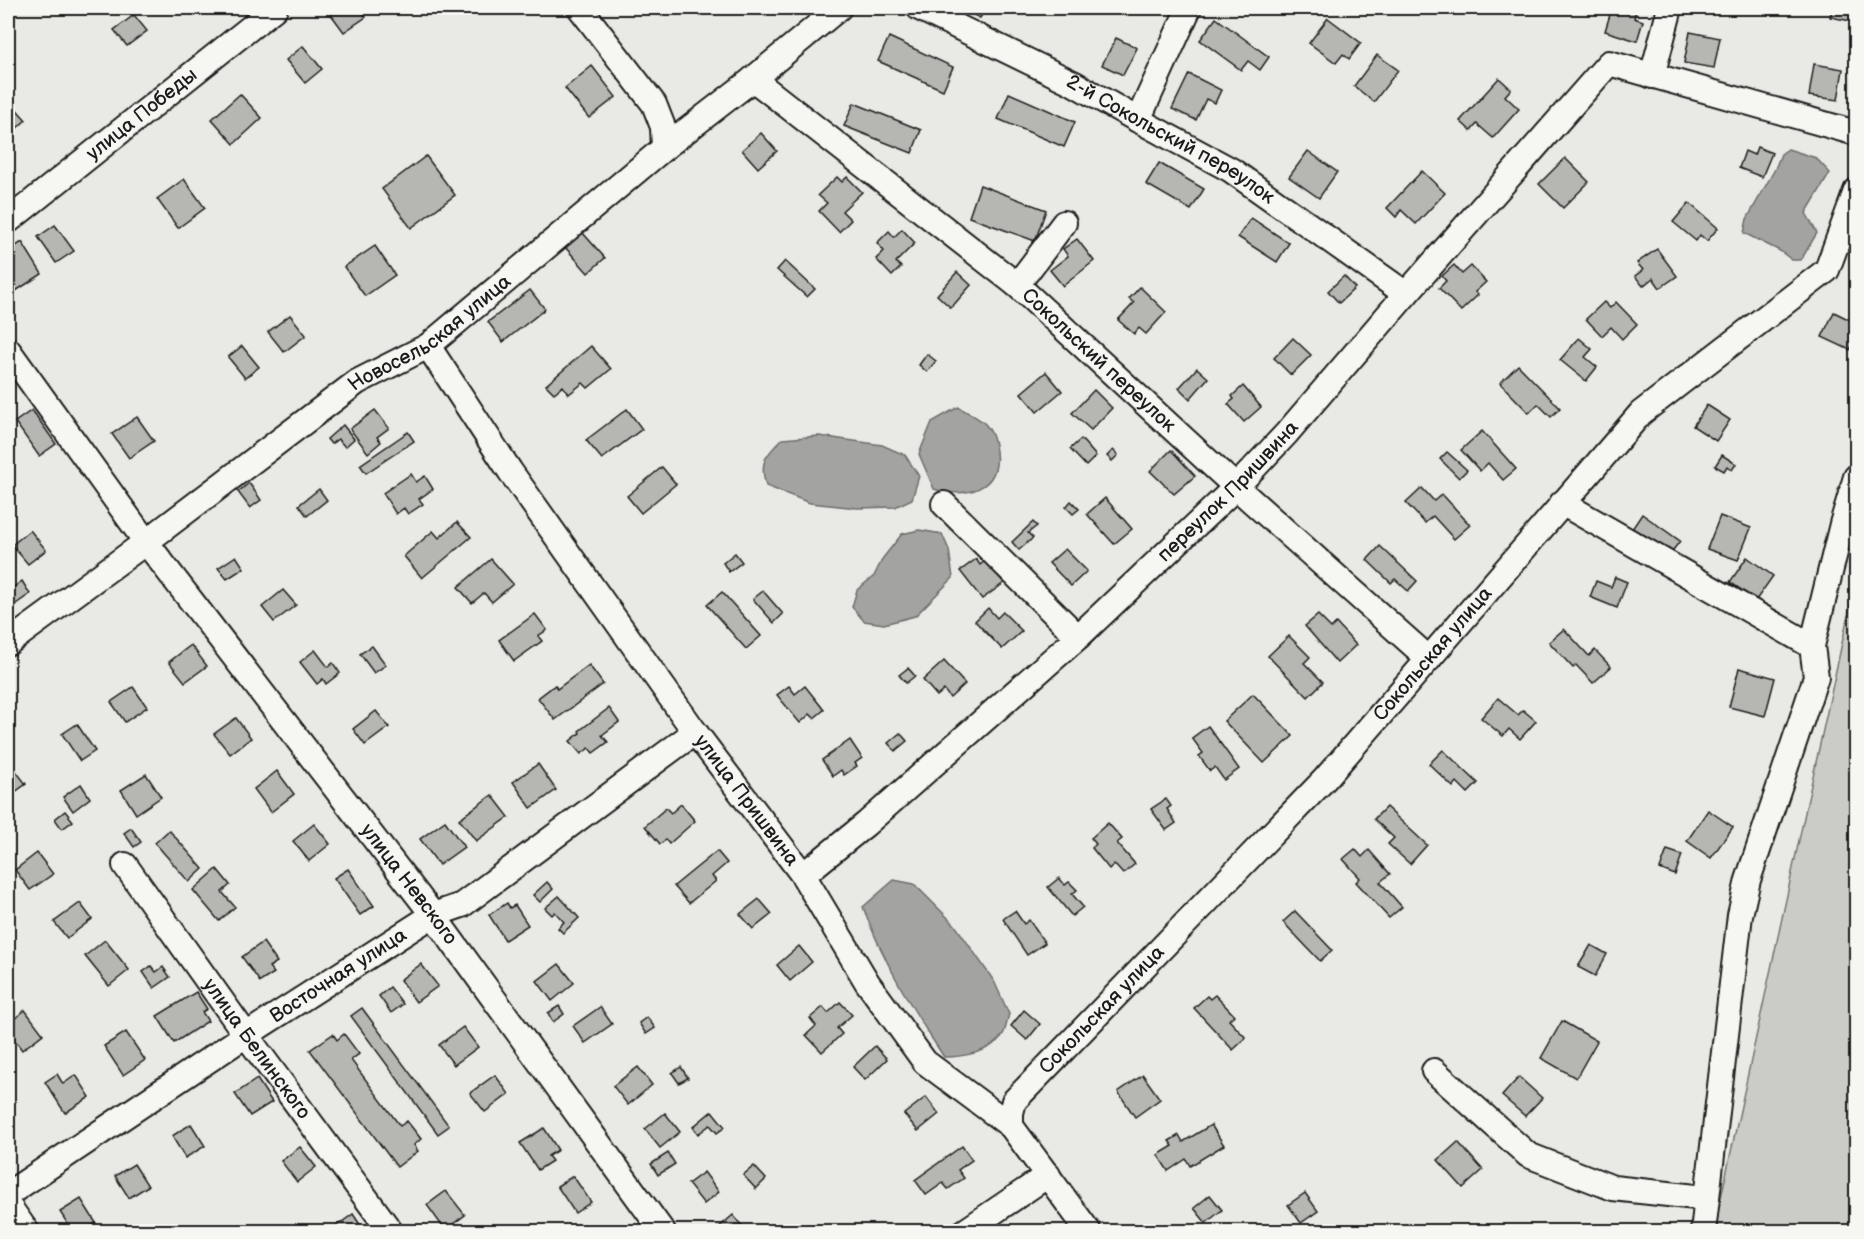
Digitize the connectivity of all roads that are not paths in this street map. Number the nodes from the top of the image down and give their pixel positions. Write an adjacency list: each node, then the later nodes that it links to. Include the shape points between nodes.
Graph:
1 (274, 8): 13 (street, улица Победы)
2 (580, 8): 11 (street, via 654,104 663,127)
3 (840, 8): 8 (street, Новосельская улица)
4 (919, 8): 9 (street, 2-й Сокольский переулок, via 1073,82)
5 (1189, 8): 9 (street)
6 (1670, 8): 7 (street)
7 (1652, 76): 10 (street); 17 (street, переулок Пришвина, via 1610,63)
8 (753, 79): 11 (street, Новосельская улица); 16 (street, Сокольский переулок)
9 (1138, 120): 17 (street, 2-й Сокольский переулок, via 1231,170)
10 (1857, 132)
11 (664, 148): 18 (street, Новосельская улица)
12 (1857, 190): 15 (street, Сокольская улица)
13 (8, 221)
14 (1064, 223): 16 (street)
15 (1847, 247): 22 (street, Сокольская улица, via 1827,270 1641,413)
16 (1017, 285): 21 (street, Сокольский переулок)
17 (1406, 294): 21 (street, переулок Пришвина)
18 (428, 346): 24 (street, Новосельская улица, via 357,382); 29 (street, улица Пришвина, via 510,471)
19 (8, 350): 24 (street, улица Невского)
20 (1857, 477): 27 (street)
21 (1236, 487): 25 (street, переулок Пришвина); 28 (street, Сокольский переулок)
22 (1562, 503): 27 (street); 28 (street, Сокольская улица)
23 (944, 504): 25 (street)
24 (146, 542): 26 (street, Новосельская улица); 32 (street, улица Невского)
25 (1078, 637): 31 (street, переулок Пришвина)
26 (8, 643)
27 (1812, 646): 38 (street, via 1816,677 1748,880 1740,915)
28 (1428, 659): 35 (street, Сокольская улица, via 1325,779 1014,1101)
29 (695, 732): 31 (street, улица Пришвина); 32 (street, Восточная улица, via 462,905)
30 (125, 865): 33 (street, улица Белинского)
31 (803, 875): 35 (street, улица Пришвина, via 867,982 926,1062)
32 (433, 915): 33 (street, Восточная улица); 42 (street, улица Невского)
33 (246, 1035): 37 (street, Восточная улица); 41 (street, улица Белинского)
34 (1434, 1071): 38 (street, via 1528,1155 1613,1188)
35 (1011, 1126): 36 (street, улица Пришвина)
36 (1047, 1175): 43 (street); 44 (street, улица Пришвина)
37 (8, 1194)
38 (1706, 1198): 45 (street)
39 (8, 1205): 40 (street)
40 (27, 1232)
41 (391, 1232)
42 (663, 1232)
43 (964, 1232)
44 (1089, 1232)
45 (1703, 1232)

